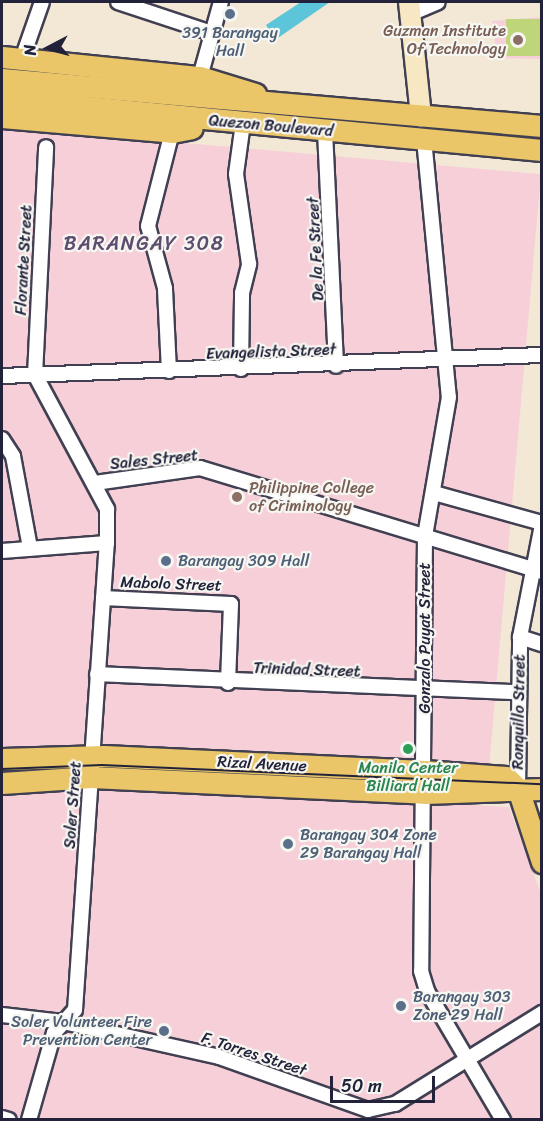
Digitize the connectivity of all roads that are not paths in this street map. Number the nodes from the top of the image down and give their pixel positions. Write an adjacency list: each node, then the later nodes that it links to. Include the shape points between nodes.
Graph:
1 (42, 2): 7 (street)
2 (118, 2): 6 (street)
3 (221, 2): 6 (street)
4 (438, 2): 5 (street)
5 (409, 8): 12 (street)
6 (212, 33): 8 (street)
7 (12, 58): 8 (main road)
8 (200, 77): 11 (main road)
9 (2, 79): 11 (main road, Quezon Boulevard)
10 (2, 99): 14 (main road, Quezon Boulevard)
11 (291, 106): 12 (main road, Quezon Boulevard)
12 (421, 116): 15 (main road, Quezon Boulevard)
13 (2, 117): 17 (main road)
14 (233, 122): 16 (main road, Quezon Boulevard); 17 (main road); 24 (street, via 249,264 242,294)
15 (542, 126)
16 (324, 131): 18 (main road, Quezon Boulevard); 23 (street, De la Fe Street)
17 (172, 132): 25 (street, via 148,226 165,288)
18 (424, 139): 20 (main road, Quezon Boulevard); 22 (street, Gonzalo Puyat Street)
19 (46, 147): 26 (street, Florante Street)
20 (542, 150)
21 (542, 355): 22 (street, Evangelista Street)
22 (448, 361): 23 (street, Evangelista Street); 30 (street, Gonzalo Puyat Street, via 446,434)
23 (336, 366): 24 (street, Evangelista Street)
24 (242, 369): 25 (street, Evangelista Street)
25 (169, 371): 26 (street, Evangelista Street)
26 (35, 375): 27 (street, Evangelista Street); 29 (street, Sales Street)
27 (2, 376)
28 (2, 439): 34 (street, via 13,456)
29 (95, 483): 32 (street, Sales Street, via 200,468); 33 (street, Soler Street, via 107,509)
30 (434, 493): 31 (street); 32 (street, Gonzalo Puyat Street)
31 (542, 524): 36 (street, Ronquillo Street)
32 (425, 536): 36 (street, Sales Street); 42 (street, Gonzalo Puyat Street)
33 (107, 543): 34 (street); 37 (street, Soler Street)
34 (30, 548): 35 (street)
35 (2, 551)
36 (536, 570): 38 (street, Ronquillo Street)
37 (104, 598): 40 (street, Soler Street); 41 (street, Mabolo Street, via 224,601 235,609)
38 (520, 637): 39 (street); 43 (street, Ronquillo Street)
39 (542, 644)
40 (97, 674): 41 (street, Trinidad Street); 45 (street, Soler Street)
41 (228, 683): 42 (street, Trinidad Street)
42 (424, 692): 43 (street, Trinidad Street); 46 (street, Gonzalo Puyat Street)
43 (516, 692): 48 (street, Ronquillo Street)
44 (2, 759): 45 (main road, Rizal Avenue)
45 (92, 767): 46 (main road, Rizal Avenue); 47 (main road, Rizal Avenue); 50 (main road, Rizal Avenue); 54 (street, Soler Street, via 75,1010)
46 (424, 771): 48 (main road, Rizal Avenue, via 506,777); 50 (street, Gonzalo Puyat Street)
47 (2, 783)
48 (518, 789): 49 (main road, Rizal Avenue); 50 (main road, Rizal Avenue); 51 (main road, Ronquillo Street)
49 (542, 789)
50 (425, 793): 55 (street, Gonzalo Puyat Street, via 422,971)
51 (542, 862)
52 (542, 1013): 55 (street, F. Torres Street)
53 (2, 1015): 54 (street, F. Torres Street)
54 (63, 1022): 55 (street, F. Torres Street, via 219,1058 368,1110 395,1104); 58 (street, Soler Street, via 54,1033)
55 (466, 1060): 59 (street, Gonzalo Puyat Street)
56 (2, 1118): 57 (street)
57 (9, 1119)
58 (29, 1119)
59 (503, 1119)

